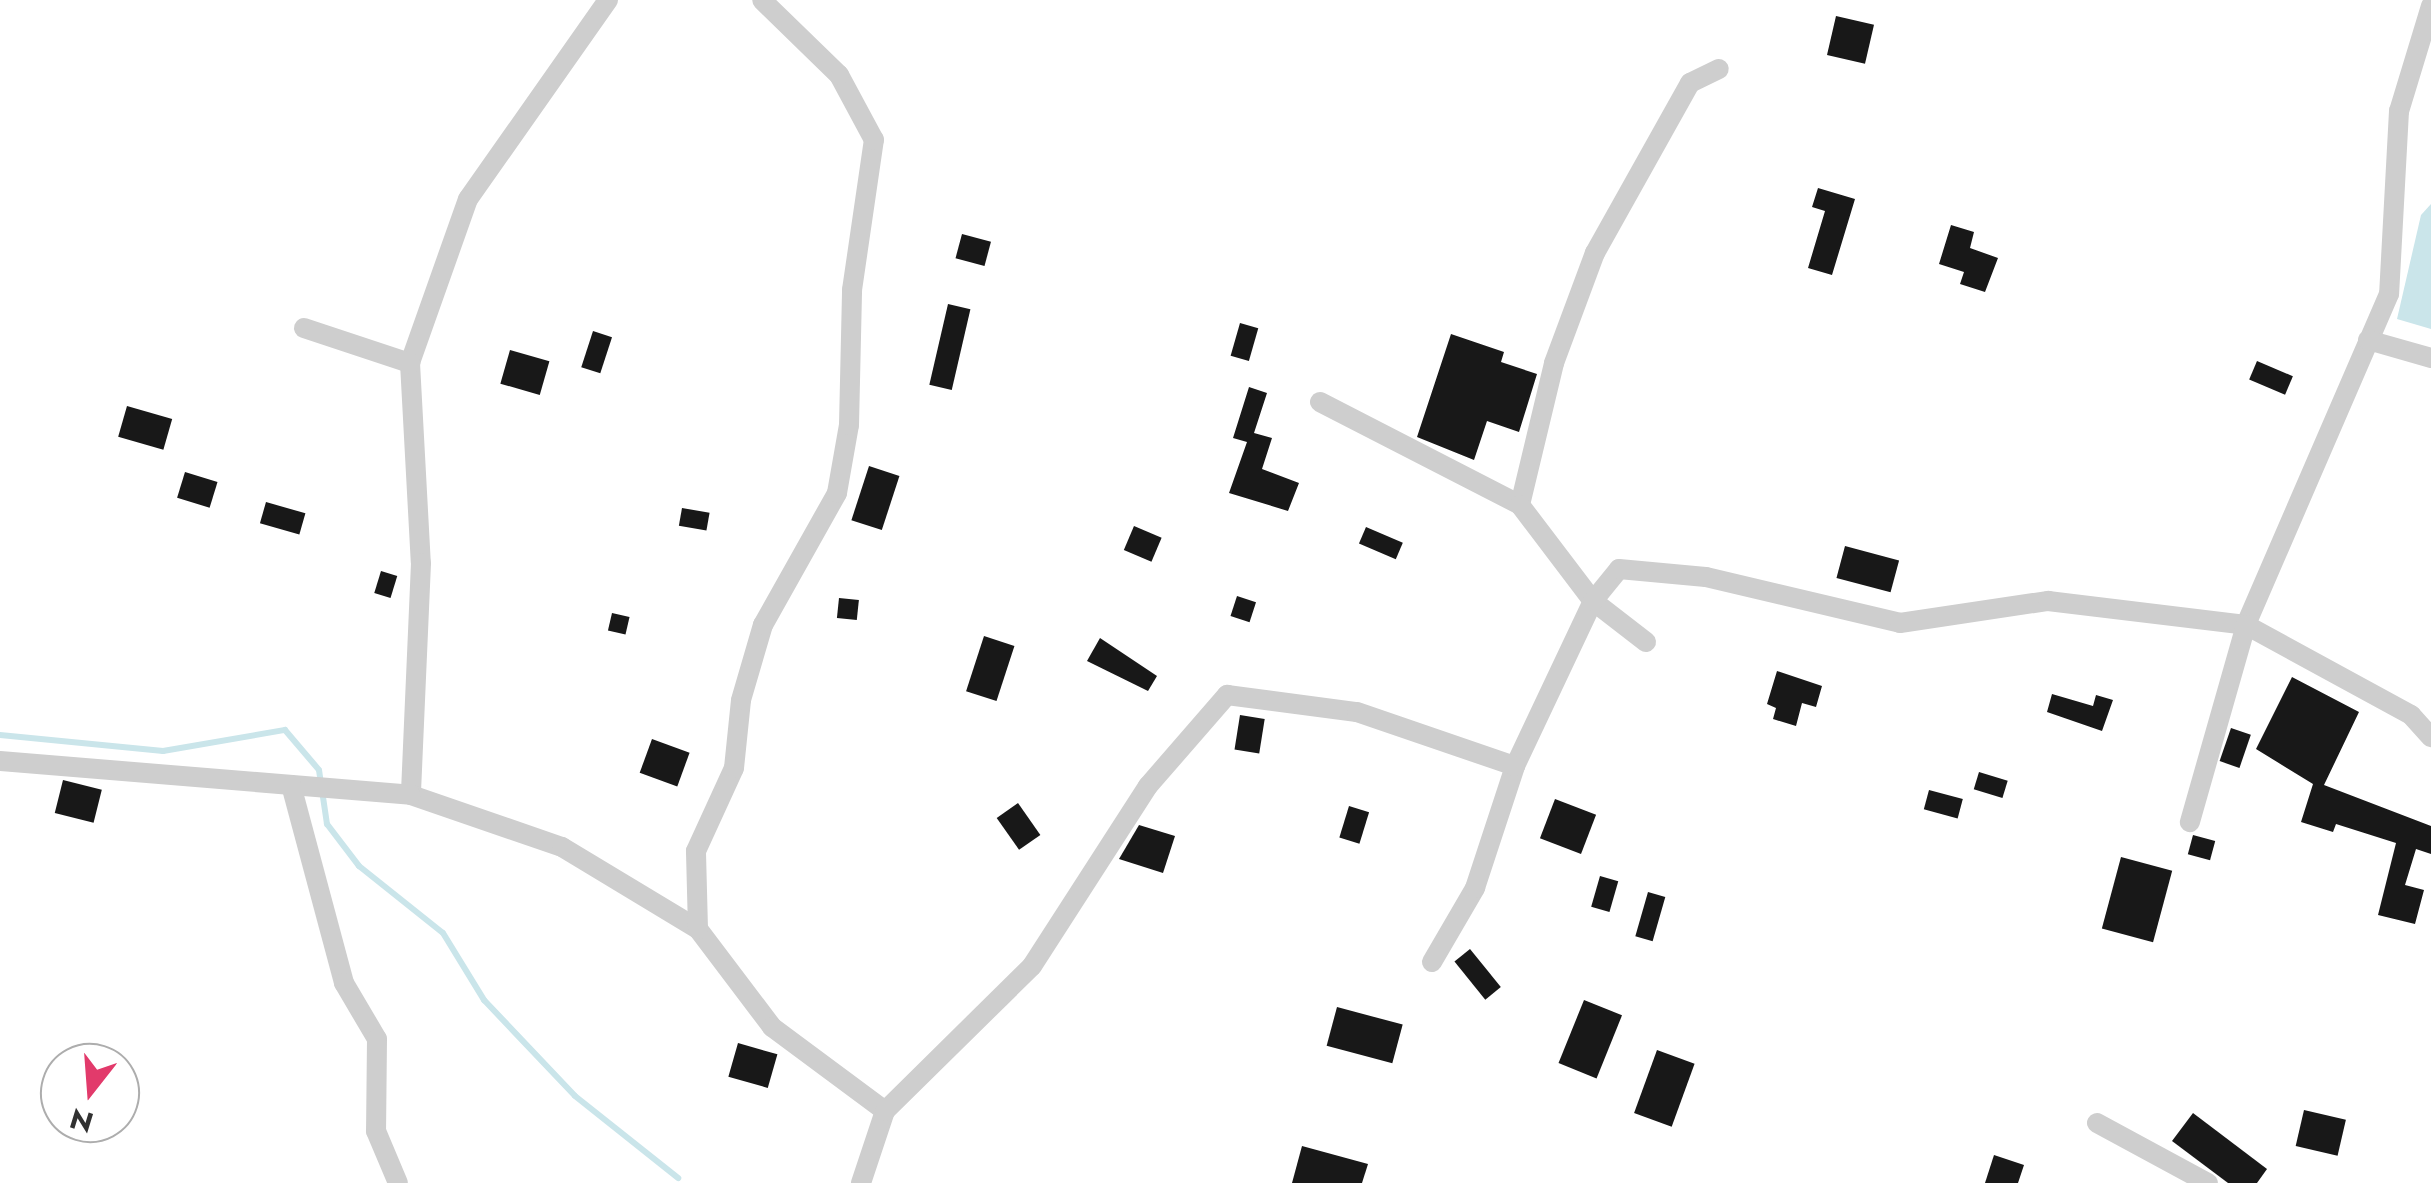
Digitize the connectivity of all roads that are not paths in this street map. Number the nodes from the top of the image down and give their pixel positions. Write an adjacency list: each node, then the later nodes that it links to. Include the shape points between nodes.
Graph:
1 (608, 0): 8 (street, via 468,199)
2 (762, 0): 20 (street, via 839,75 874,140 852,290 850,425 837,493 763,625 741,700 734,768 696,851)
3 (2431, 6): 6 (street, via 2400,111 2389,294)
4 (1718, 68): 10 (street, via 1690,83 1595,254 1554,363)
5 (304, 328): 8 (street)
6 (2368, 340): 7 (street); 12 (street)
7 (2431, 358)
8 (410, 363): 18 (street, via 422,563)
9 (1320, 402): 10 (street)
10 (1520, 505): 11 (street)
11 (1593, 601): 12 (street, via 1619,569 1706,577 1900,623 2048,601); 13 (street); 16 (street)
12 (2246, 625): 14 (street, via 2411,715); 19 (street)
13 (1646, 642)
14 (2431, 736)
15 (0, 761): 17 (street)
16 (1514, 766): 21 (street, via 1475,888); 22 (street, via 1356,712 1227,695 1148,786 1032,966)
17 (291, 785): 18 (street); 24 (street, via 344,983 377,1040 376,1131)
18 (411, 795): 20 (street, via 562,847)
19 (2190, 822)
20 (698, 929): 22 (street, via 772,1026)
21 (1432, 962)
22 (884, 1111): 25 (street)
23 (2098, 1123): 26 (street)
24 (398, 1183)
25 (861, 1183)
26 (2208, 1183)

